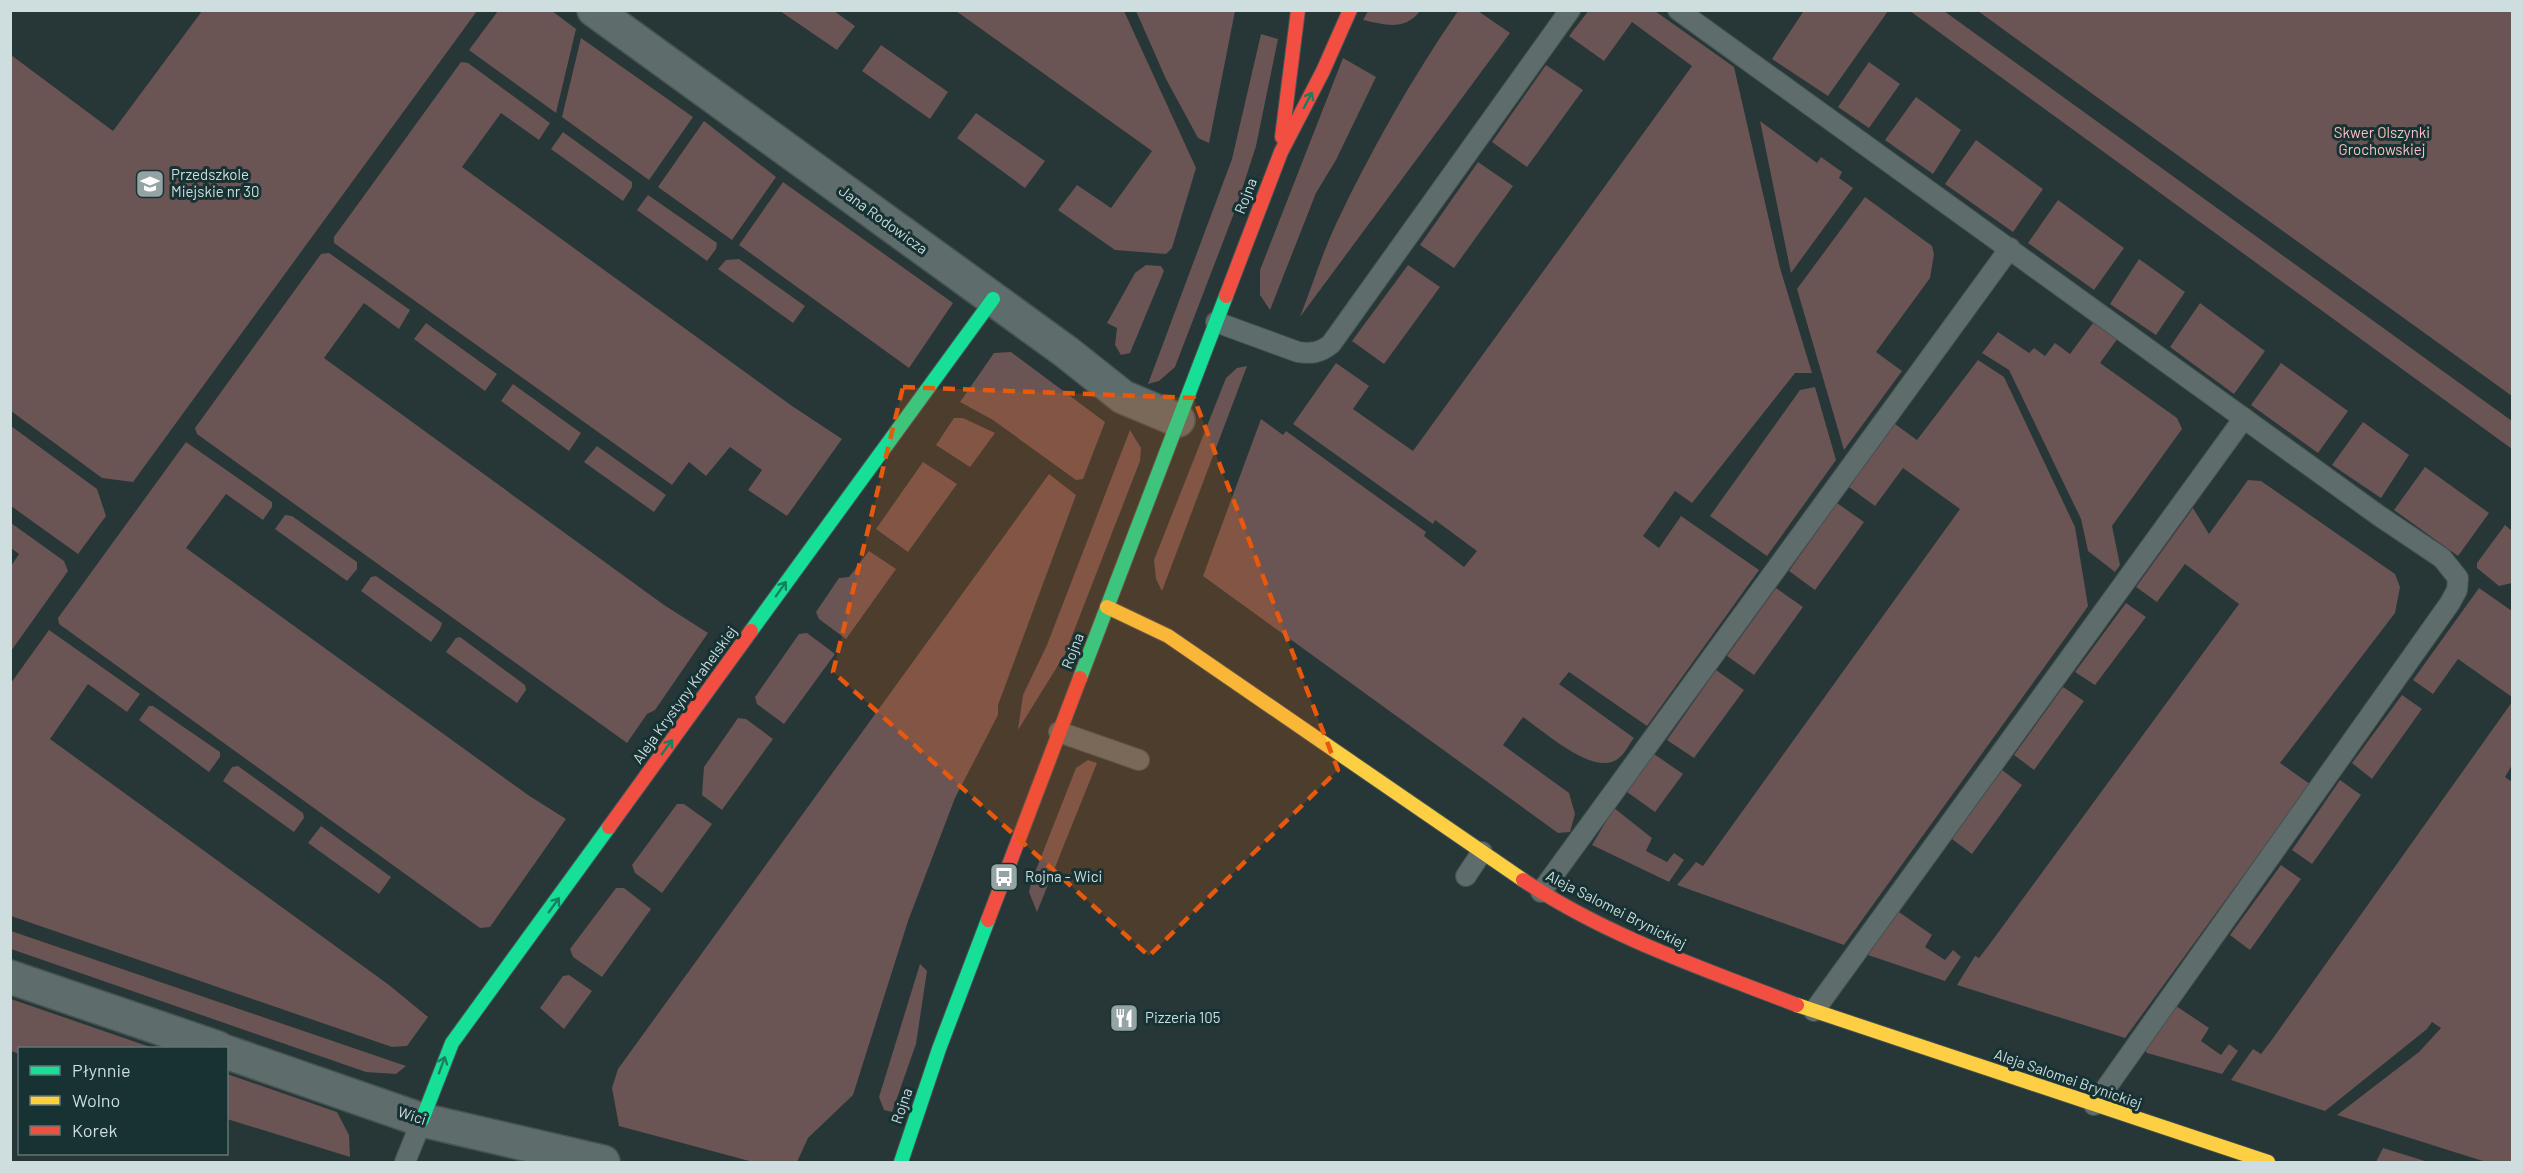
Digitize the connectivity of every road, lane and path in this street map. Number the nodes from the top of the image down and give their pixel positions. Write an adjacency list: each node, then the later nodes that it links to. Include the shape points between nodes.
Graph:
1 (594, 10): 8 (street, Jana Rodowicza)
2 (1298, 10): 6 (street, Rojna)
3 (1350, 10): 6 (street, Rojna, one-way to 3)
4 (1570, 10): 9 (lane, via 1331,344 1322,351 1298,352)
5 (1678, 10): 7 (lane)
6 (1281, 152): 9 (street, Rojna)
7 (2010, 248): 10 (lane); 17 (lane)
8 (993, 299): 11 (street, Jana Rodowicza, via 1124,398); 23 (street, Aleja Krystyny Krahelskiej, one-way to 8, via 453,1042)
9 (1216, 322): 11 (street, Rojna)
10 (2244, 418): 19 (lane); 22 (lane, via 2442,558 2458,578 2457,590)
11 (1178, 420): 12 (street, Rojna)
12 (1107, 607): 13 (street, Rojna); 15 (street, Aleja Salomei Brynickiej, via 1168,636)
13 (1059, 732): 14 (lane); 26 (street, Rojna, via 939,1049)
14 (1139, 759)
15 (1482, 852): 16 (lane); 17 (street, Aleja Salomei Brynickiej)
16 (1466, 876)
17 (1540, 892): 19 (street, Aleja Salomei Brynickiej, via 1651,950)
18 (10, 976): 20 (street)
19 (1814, 1011): 22 (street, Aleja Salomei Brynickiej)
20 (215, 1047)
21 (228, 1053): 23 (street, Wici)
22 (2094, 1105): 27 (street, Aleja Salomei Brynickiej)
23 (422, 1120): 24 (lane); 25 (street, Wici)
24 (405, 1162)
25 (603, 1162)
26 (901, 1162)
27 (2268, 1162)

